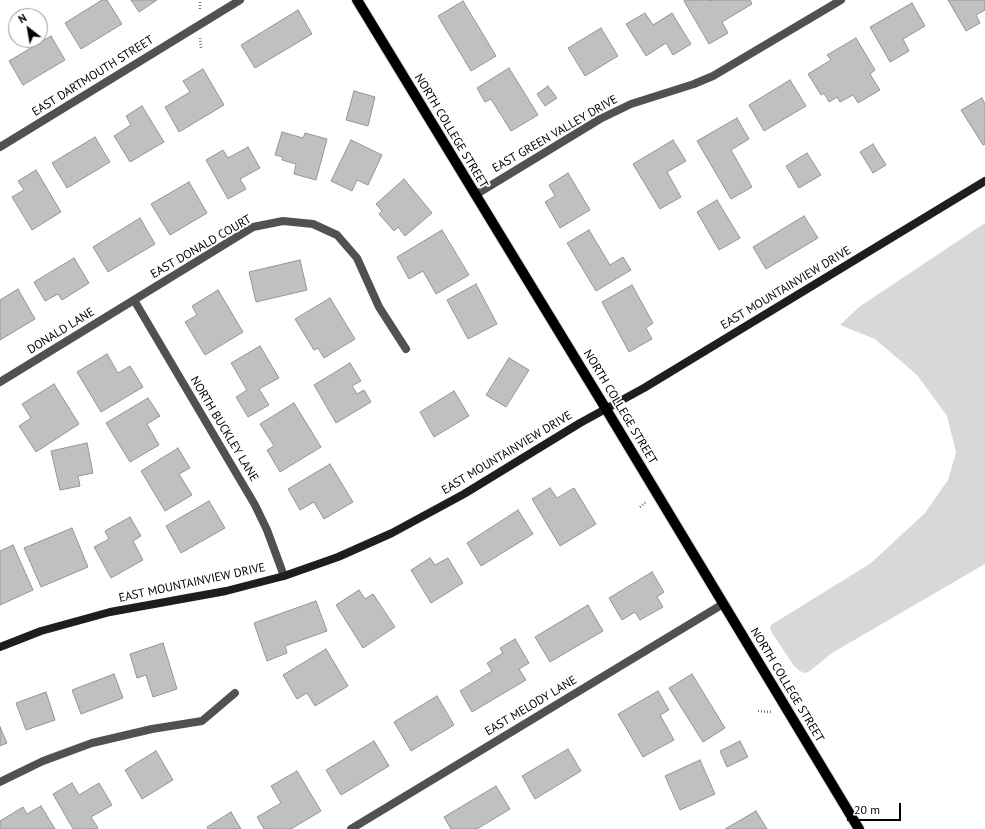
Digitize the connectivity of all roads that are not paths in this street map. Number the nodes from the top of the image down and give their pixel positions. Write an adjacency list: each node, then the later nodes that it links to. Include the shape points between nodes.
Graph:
1 (240, 0): 4 (street, EAST DARTMOUTH STREET)
2 (357, 0): 6 (main road, NORTH COLLEGE STREET)
3 (841, 0): 6 (street, EAST GREEN VALLEY DRIVE, via 713,76 631,104 600,119)
4 (0, 148)
5 (985, 181): 10 (street, EAST MOUNTAINVIEW DRIVE)
6 (475, 195): 10 (main road, NORTH COLLEGE STREET)
7 (134, 300): 8 (street, EAST DONALD COURT, via 253,227 283,221 314,224 337,235 358,258 379,307); 9 (street, DONALD LANE); 11 (street, NORTH BUCKLEY LANE, via 256,505)
8 (406, 349)
9 (0, 382)
10 (606, 409): 11 (street, EAST MOUNTAINVIEW DRIVE, via 464,494 392,532 338,557); 12 (main road, NORTH COLLEGE STREET)
11 (284, 576): 13 (street, EAST MOUNTAINVIEW DRIVE, via 110,612 41,631)
12 (723, 604): 16 (street, EAST MELODY LANE); 17 (main road, NORTH COLLEGE STREET)
13 (0, 647)
14 (235, 693): 15 (street, via 202,721 92,743 43,761)
15 (0, 782)
16 (352, 829)
17 (859, 829)

